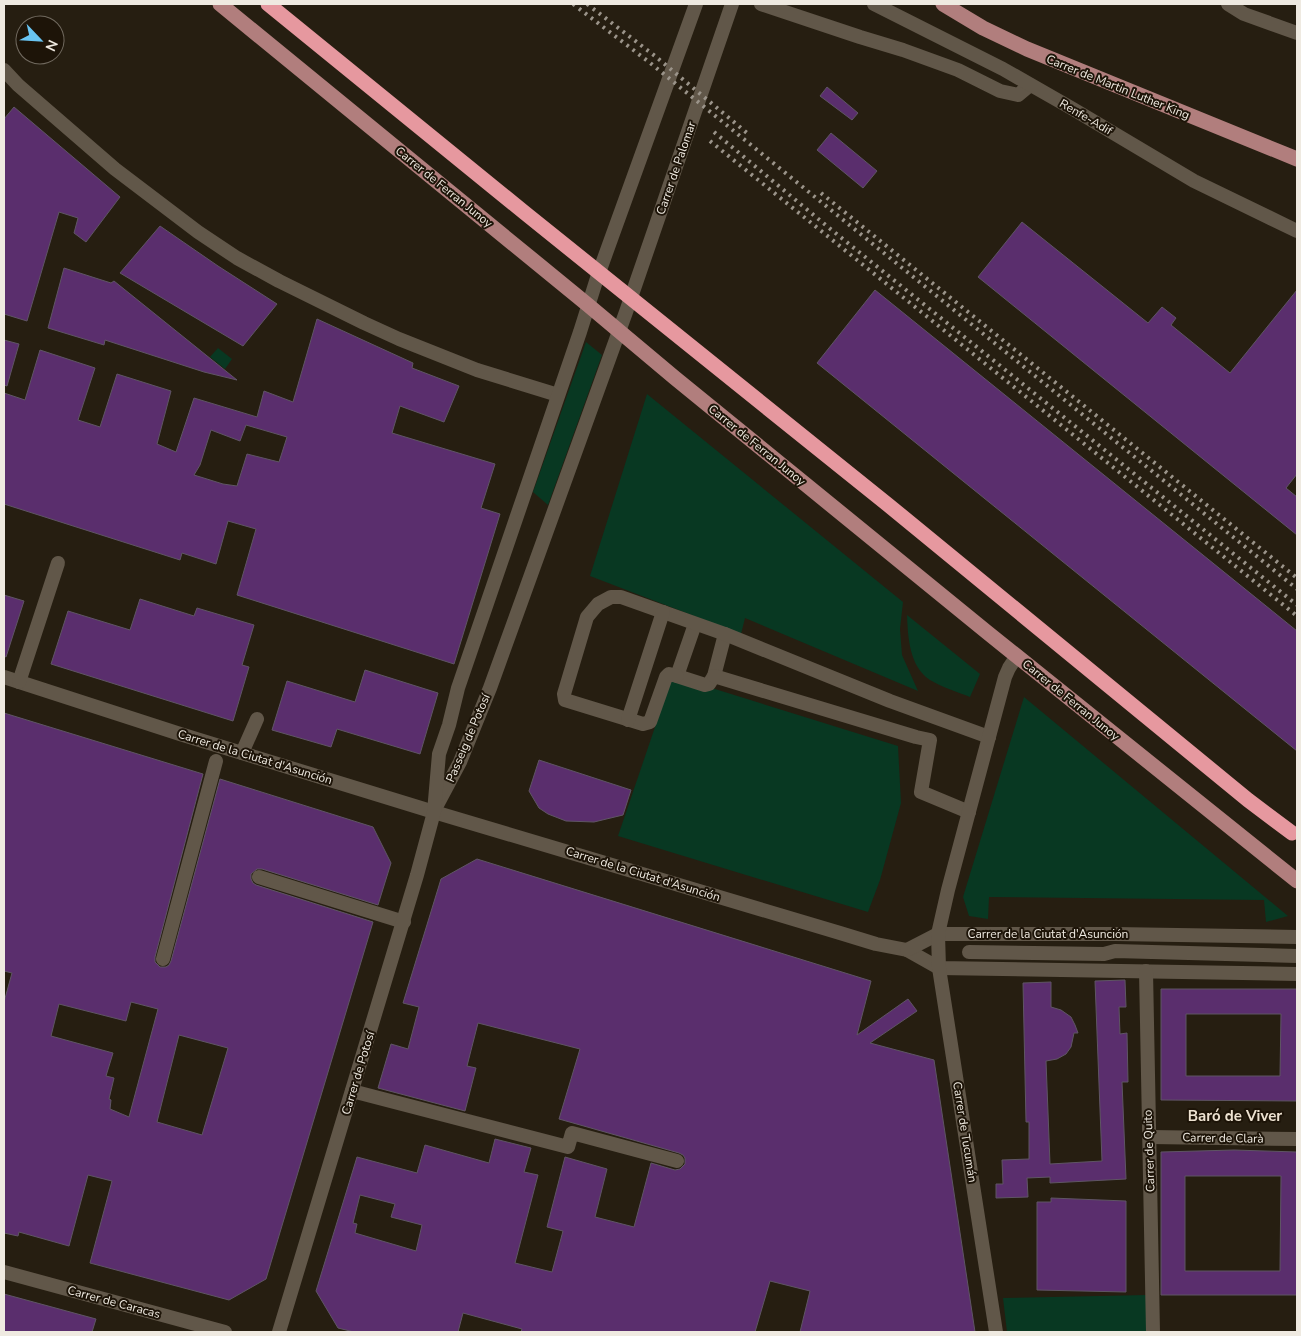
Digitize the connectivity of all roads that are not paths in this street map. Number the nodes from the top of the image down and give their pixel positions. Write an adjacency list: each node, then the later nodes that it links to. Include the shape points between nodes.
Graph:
1 (220, 4): 14 (main road, Carrer de Ferran Junoy)
2 (268, 4): 33 (highway)
3 (696, 4): 14 (street)
4 (732, 4): 15 (street, Carrer de Palomar)
5 (761, 4): 11 (street, via 958,70 1000,91 1018,95)
6 (874, 4): 11 (street, Renfe-Adif)
7 (943, 4): 12 (main road, Carrer de Martin Luther King, via 1027,50)
8 (1228, 4): 9 (street, via 1244,14)
9 (1297, 33)
10 (4, 70): 16 (street, via 115,169 237,258 399,340 477,370)
11 (1030, 85): 13 (street, Renfe-Adif, via 1194,181)
12 (1297, 159)
13 (1297, 231)
14 (588, 305): 15 (main road, Carrer de Ferran Junoy); 16 (street, Passeig de Potosí)
15 (618, 331): 21 (main road, Carrer de Ferran Junoy); 31 (street, Passeig de Potosí, via 490,688 460,762)
16 (558, 395): 31 (street, Passeig de Potosí, via 458,688 439,754)
17 (58, 564): 25 (street)
18 (663, 612): 19 (street); 27 (street); 27 (street, via 611,596 598,604 587,617 564,700)
19 (694, 624): 20 (street); 22 (street)
20 (725, 634): 23 (street); 28 (street)
21 (1017, 656): 28 (street, Carrer de Tucumán, via 1005,678); 35 (main road, Carrer de Ferran Junoy)
22 (677, 676): 23 (street, via 706,685); 27 (street, via 669,674 666,677 650,722 643,724)
23 (714, 676): 32 (street, via 930,740 921,792)
24 (4, 677): 25 (street, Carrer de la Ciutat d'Asunción)
25 (19, 682): 29 (street, Carrer de la Ciutat d'Asunción)
26 (257, 719): 29 (street)
27 (628, 720)
28 (989, 737): 32 (street, Carrer de Tucumán)
29 (242, 753): 31 (street, Carrer de la Ciutat d'Asunción)
30 (216, 761): 42 (street)
31 (434, 812): 36 (street, Carrer de Potosí); 39 (street, Carrer de la Ciutat d'Asunción, via 867,941)
32 (969, 812): 37 (street, Carrer de Tucumán)
33 (1292, 833)
34 (259, 877): 36 (street)
35 (1297, 881)
36 (404, 922): 46 (street, Carrer de Potosí)
37 (938, 934): 38 (street, Carrer de la Ciutat d'Asunción); 39 (street, Carrer de la Ciutat d'Asunción); 43 (street, Carrer de Tucumán)
38 (1297, 937)
39 (907, 950): 43 (street)
40 (970, 952): 41 (street, Carrer de la Ciutat d'Asunción, via 1104,954 1115,951)
41 (1297, 956)
42 (162, 959)
43 (939, 968): 44 (street); 53 (street, Carrer de Tucumán)
44 (1146, 971): 45 (street); 47 (street, Carrer de Quito)
45 (1297, 974)
46 (352, 1091): 49 (street, via 568,1147 572,1133); 52 (street, Carrer de Potosí)
47 (1150, 1137): 48 (street, Carrer de Clarà); 54 (street, Carrer de Quito)
48 (1297, 1139)
49 (677, 1161)
50 (4, 1272): 51 (street, Carrer de Caracas)
51 (225, 1332)
52 (279, 1332)
53 (996, 1332)
54 (1153, 1332)

